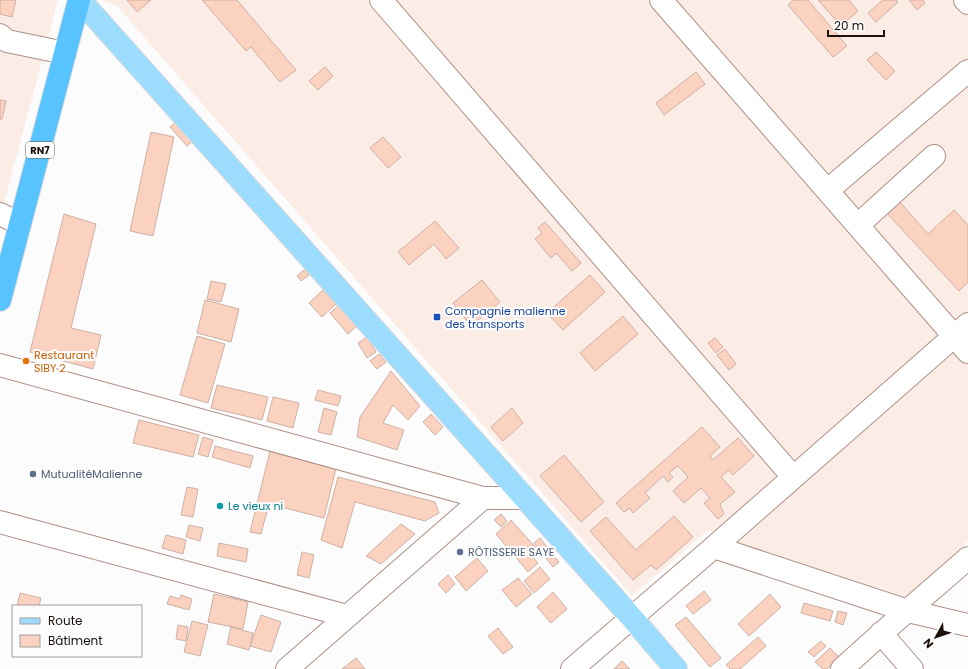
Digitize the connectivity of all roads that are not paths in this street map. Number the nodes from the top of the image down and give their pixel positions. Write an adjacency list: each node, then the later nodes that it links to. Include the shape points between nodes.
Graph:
1 (80, 0): 7 (highway, RN7); 19 (main road)
2 (381, 0): 17 (street)
3 (660, 0): 10 (street)
4 (965, 0): 5 (street)
5 (968, 3)
6 (0, 35): 7 (street, via 6,41)
7 (65, 53): 12 (highway, RN7)
8 (968, 71): 10 (street)
9 (934, 156): 13 (street)
10 (828, 190): 13 (street)
11 (0, 214): 12 (street)
12 (20, 224): 14 (highway, RN7)
13 (858, 225): 15 (street)
14 (0, 300)
15 (963, 338): 17 (street)
16 (0, 365): 18 (street)
17 (793, 477): 21 (street)
18 (482, 498): 19 (street); 24 (street)
19 (524, 498): 25 (main road)
20 (0, 522): 24 (street)
21 (714, 547): 23 (street); 25 (street)
22 (968, 558): 23 (street)
23 (908, 611): 26 (street); 27 (street)
24 (347, 616): 28 (street)
25 (632, 618): 29 (street); 30 (main road)
26 (968, 625)
27 (881, 633): 31 (street); 32 (street)
28 (287, 669)
29 (572, 669)
30 (676, 669)
31 (842, 669)
32 (912, 669)

